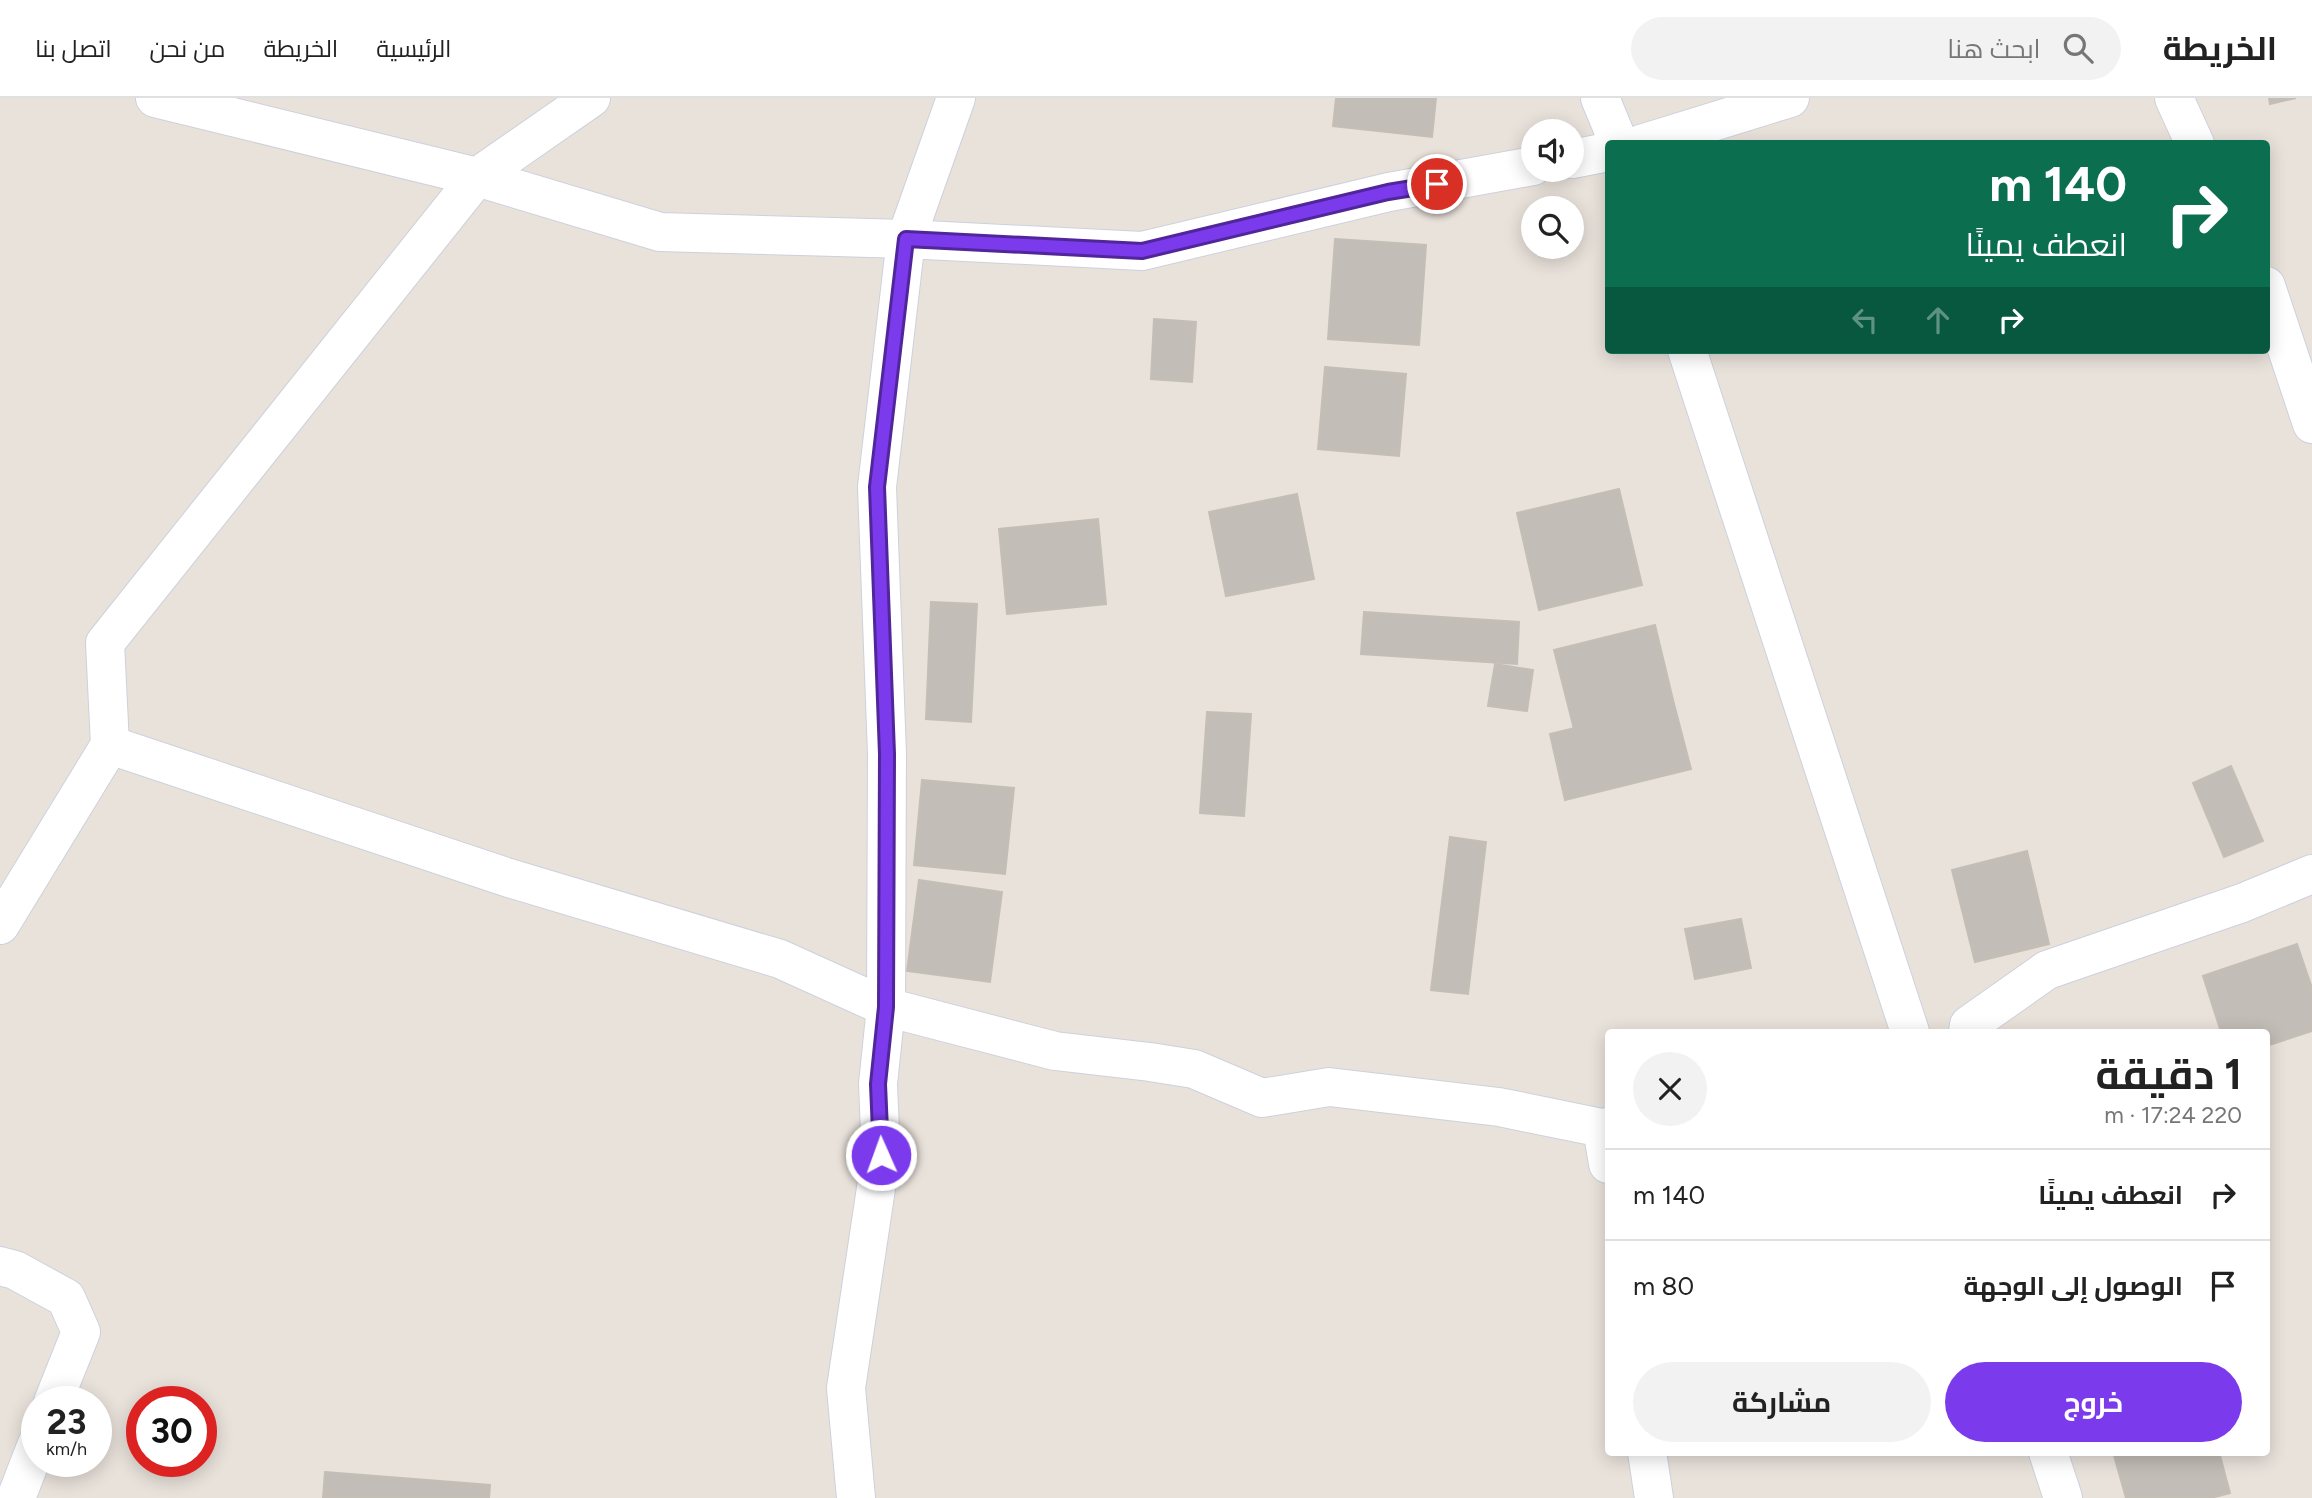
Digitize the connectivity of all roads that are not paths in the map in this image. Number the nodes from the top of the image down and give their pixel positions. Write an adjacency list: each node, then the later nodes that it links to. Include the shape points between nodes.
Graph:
1 (155, 98): 13 (street)
2 (590, 98): 13 (street)
3 (956, 98): 14 (street)
4 (1600, 98): 7 (street)
5 (1790, 98): 8 (street)
6 (2174, 98): 9 (street)
7 (1617, 140)
8 (1655, 140)
9 (2193, 140)
10 (1605, 153): 11 (street)
11 (1584, 157)
12 (1521, 168): 14 (street, via 1388,192 1142,251)
13 (477, 177): 14 (street, via 660,232); 18 (street, via 105,643)
14 (906, 239): 21 (street, via 877,487 887,754)
15 (2270, 298): 17 (street)
16 (1688, 354): 22 (street)
17 (2312, 424)
18 (110, 745): 20 (street); 21 (street, via 509,878 780,959)
19 (2312, 874): 23 (street, via 2048,970)
20 (0, 925)
21 (886, 1007): 24 (street, via 1055,1051 1194,1069 1262,1098 1329,1087 1499,1108); 31 (street, via 878,1084 881,1155 846,1388)
22 (1909, 1029)
23 (1968, 1029)
24 (1605, 1139)
25 (0, 1266): 26 (street, via 66,1298 81,1332)
26 (59, 1386)
27 (1648, 1456): 32 (street)
28 (2049, 1456): 33 (street)
29 (24, 1477): 30 (street)
30 (16, 1498)
31 (856, 1498)
32 (1654, 1498)
33 (2063, 1498)

